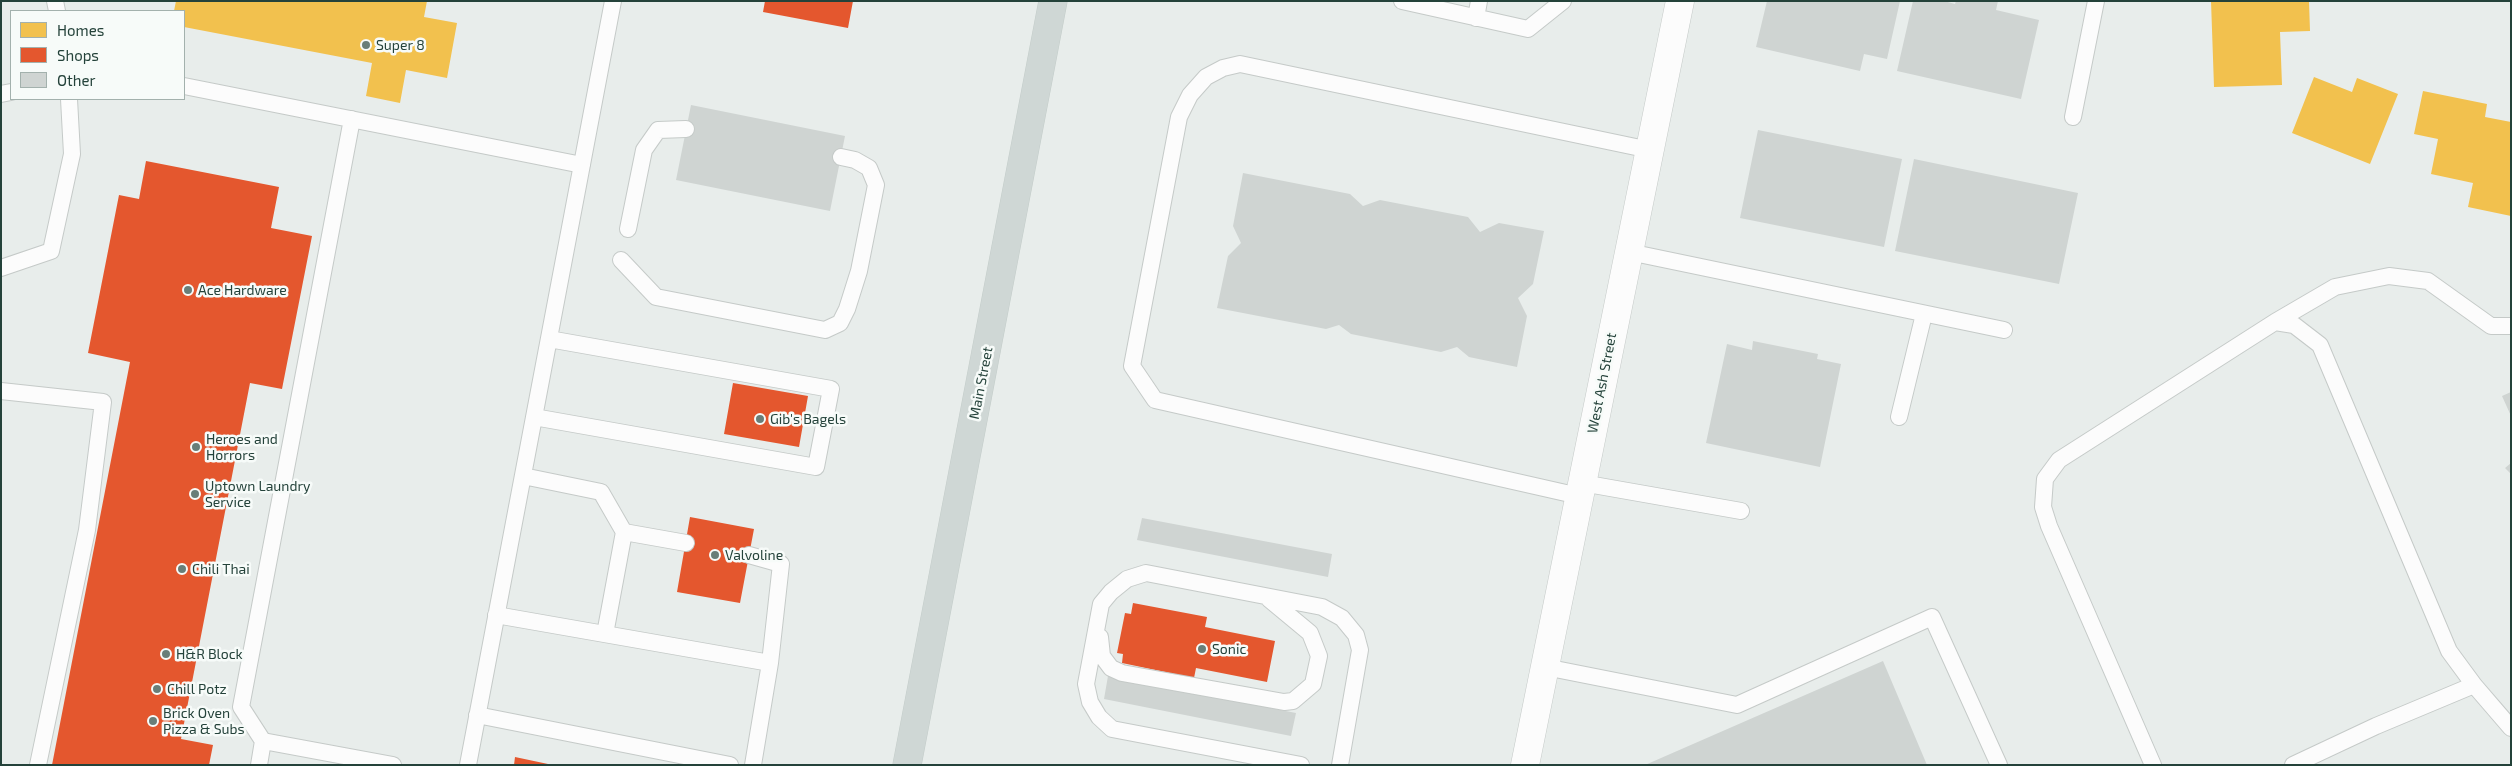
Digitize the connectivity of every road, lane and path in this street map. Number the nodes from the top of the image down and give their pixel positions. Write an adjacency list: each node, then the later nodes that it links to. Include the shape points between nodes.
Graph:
1 (613, 1): 16 (lane)
2 (1053, 1): 51 (main road, Main Street)
3 (1402, 1): 8 (lane)
4 (1479, 1): 8 (lane)
5 (1563, 1): 8 (lane, via 1528,29)
6 (1680, 1): 14 (street, West Ash Street)
7 (2096, 1): 11 (lane)
8 (1476, 18)
9 (185, 86): 12 (lane)
10 (69, 100): 20 (lane, via 72,154 51,251)
11 (2073, 118)
12 (352, 120): 16 (lane); 44 (lane, via 241,707)
13 (686, 129): 17 (lane, via 658,130 644,150)
14 (1650, 150): 18 (street, West Ash Street); 30 (lane, via 1240,64 1206,77 1190,95 1180,117 1132,366 1155,400)
15 (841, 157): 19 (lane, via 870,168 876,185 859,271 848,309 840,323 825,330 656,297)
16 (582, 164): 25 (lane)
17 (628, 229)
18 (1629, 252): 21 (lane); 30 (street, West Ash Street)
19 (621, 260)
20 (1, 268)
21 (1924, 314): 24 (lane); 28 (lane)
22 (2275, 322): 23 (lane, via 2335,287 2388,276 2428,280 2491,326); 41 (lane, via 2294,326 2320,345 2449,651); 56 (lane, via 2059,460 2045,479 2043,507 2049,526)
23 (2511, 326)
24 (2004, 330)
25 (549, 339): 27 (lane); 27 (lane, via 831,388 816,467)
26 (1, 391): 45 (lane, via 103,402 86,530)
27 (534, 417): 29 (lane)
28 (1899, 417)
29 (523, 476): 32 (lane, via 601,492); 37 (lane)
30 (1581, 489): 31 (lane); 40 (street, West Ash Street)
31 (1741, 512)
32 (624, 532): 33 (lane); 38 (lane)
33 (686, 543)
34 (749, 555): 39 (lane, via 781,564)
35 (1264, 596): 36 (lane, via 1146,573 1127,579); 36 (lane, via 1310,633 1319,656 1313,684 1292,701 1122,673 1112,668 1102,656 1099,646); 53 (lane, via 1322,607 1342,618 1356,635 1360,650)
36 (1101, 604): 52 (lane, via 1086,684 1090,702 1112,729)
37 (496, 615): 38 (lane); 42 (lane)
38 (604, 634): 39 (lane)
39 (770, 663): 50 (lane)
40 (1545, 667): 54 (street, West Ash Street); 55 (lane, via 1737,705 1932,617)
41 (2474, 685): 43 (lane); 57 (lane)
42 (478, 715): 48 (lane); 49 (lane)
43 (2511, 728)
44 (263, 741): 46 (lane); 47 (lane)
45 (38, 765)
46 (259, 765)
47 (393, 765)
48 (468, 765)
49 (730, 765)
50 (753, 765)
51 (907, 765)
52 (1301, 765)
53 (1340, 765)
54 (1525, 765)
55 (1999, 765)
56 (2153, 765)
57 (2293, 765)

